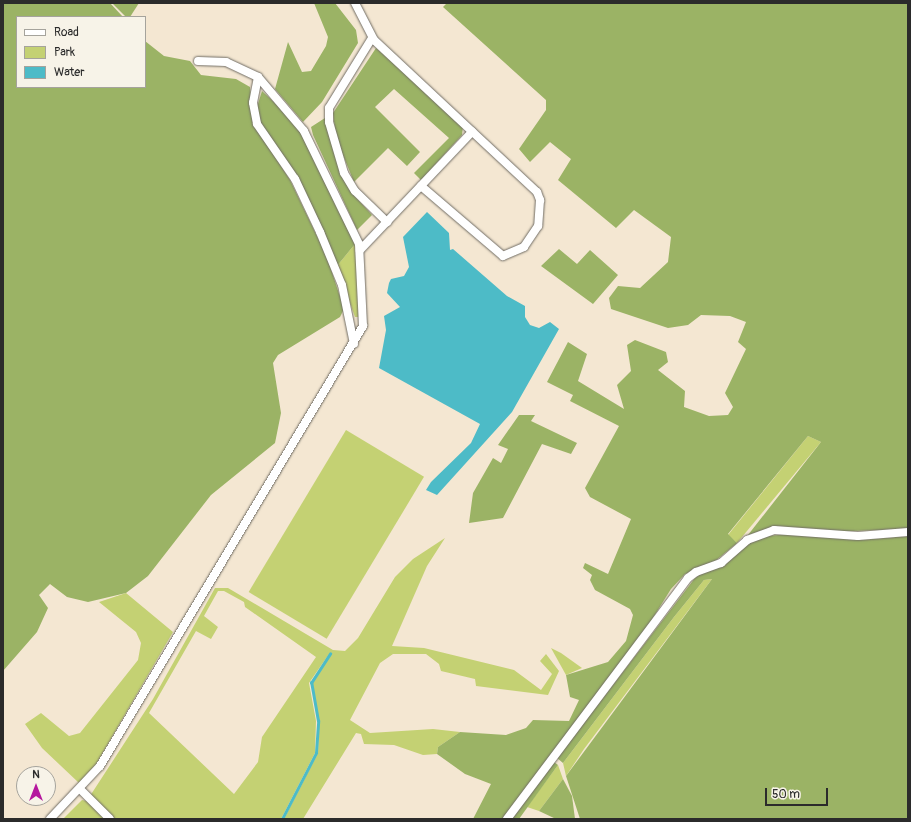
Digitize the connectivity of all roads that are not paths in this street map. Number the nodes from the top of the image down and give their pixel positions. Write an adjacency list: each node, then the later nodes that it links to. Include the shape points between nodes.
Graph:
1 (355, 3): 2 (street)
2 (372, 38): 5 (street); 7 (street, via 329,108 330,122 344,173 355,191)
3 (198, 61): 4 (street, via 239,66)
4 (258, 77): 8 (street, via 304,131 353,226); 9 (street, via 253,104 257,124 295,179 332,259 342,285)
5 (472, 132): 6 (street); 6 (street, via 536,192 540,200 538,226 524,247 512,255 497,254)
6 (421, 186): 7 (street)
7 (387, 222): 8 (street)
8 (360, 250): 9 (street, via 365,313)
9 (354, 345): 11 (street, via 289,447 100,766)
10 (908, 532): 14 (street, via 858,536 774,530 747,540 721,563 696,572 688,578)
11 (80, 789): 12 (street); 13 (street)
12 (50, 819)
13 (110, 819)
14 (507, 819)

